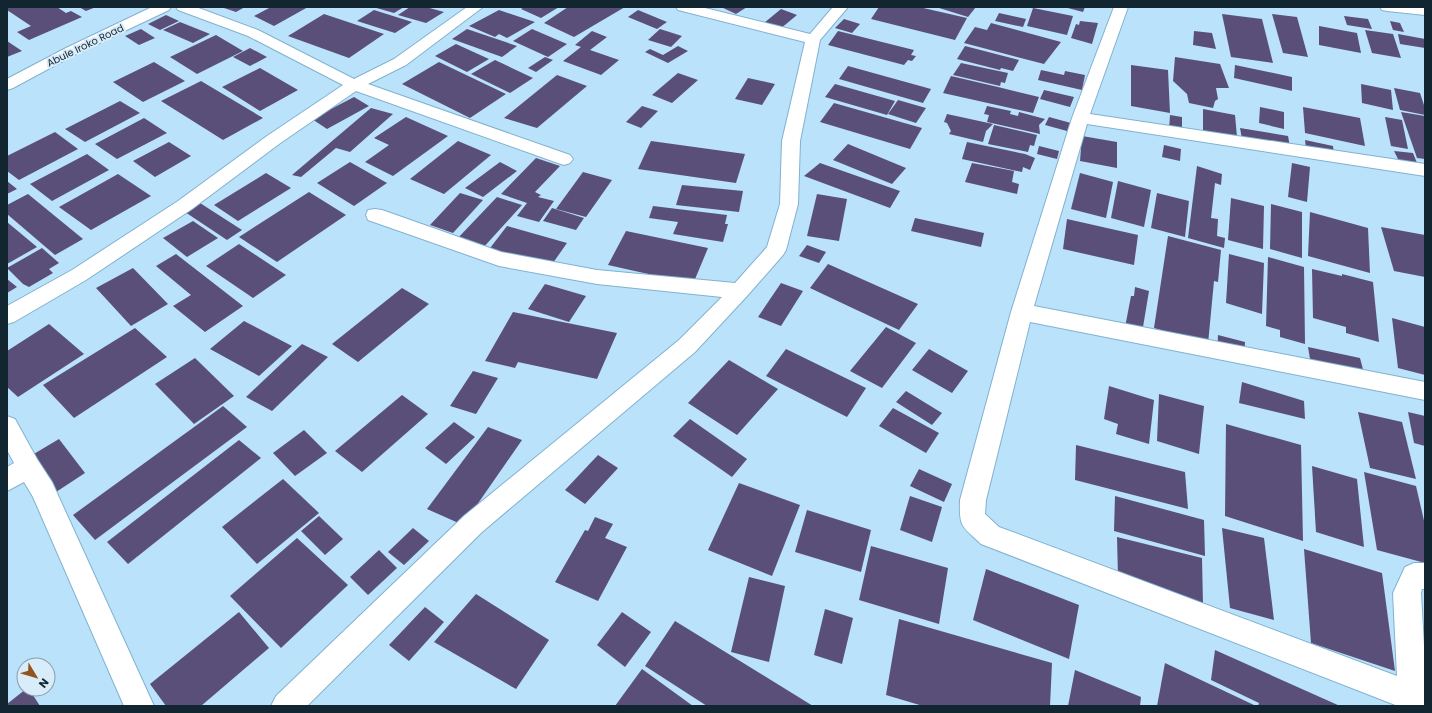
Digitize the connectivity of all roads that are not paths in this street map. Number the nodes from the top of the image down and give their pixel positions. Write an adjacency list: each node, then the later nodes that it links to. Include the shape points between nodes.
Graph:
1 (164, 7): 11 (street, Abule Iroko Road)
2 (183, 7): 12 (street, via 253,33)
3 (476, 7): 12 (street, via 400,62)
4 (683, 7): 10 (street)
5 (841, 7): 10 (street)
6 (1121, 7): 13 (street)
7 (1387, 7): 8 (street)
8 (1409, 8): 9 (street)
9 (1425, 11)
10 (813, 39): 17 (street, via 791,141 789,204 776,250)
11 (7, 85)
12 (354, 85): 14 (street); 19 (street, via 273,140 185,205 86,271)
13 (1080, 118): 15 (street); 18 (street)
14 (564, 159)
15 (1425, 170)
16 (375, 215): 17 (street, via 499,259 597,277)
17 (740, 291): 26 (street, via 687,346 473,524)
18 (1022, 312): 20 (street); 24 (street, via 973,500 972,519 990,536)
19 (7, 316)
20 (1425, 391)
21 (7, 426): 22 (street)
22 (18, 474): 25 (street, via 43,490)
23 (1425, 576): 24 (street, via 1414,576 1407,593)
24 (1412, 701)
25 (139, 706)
26 (286, 706)

